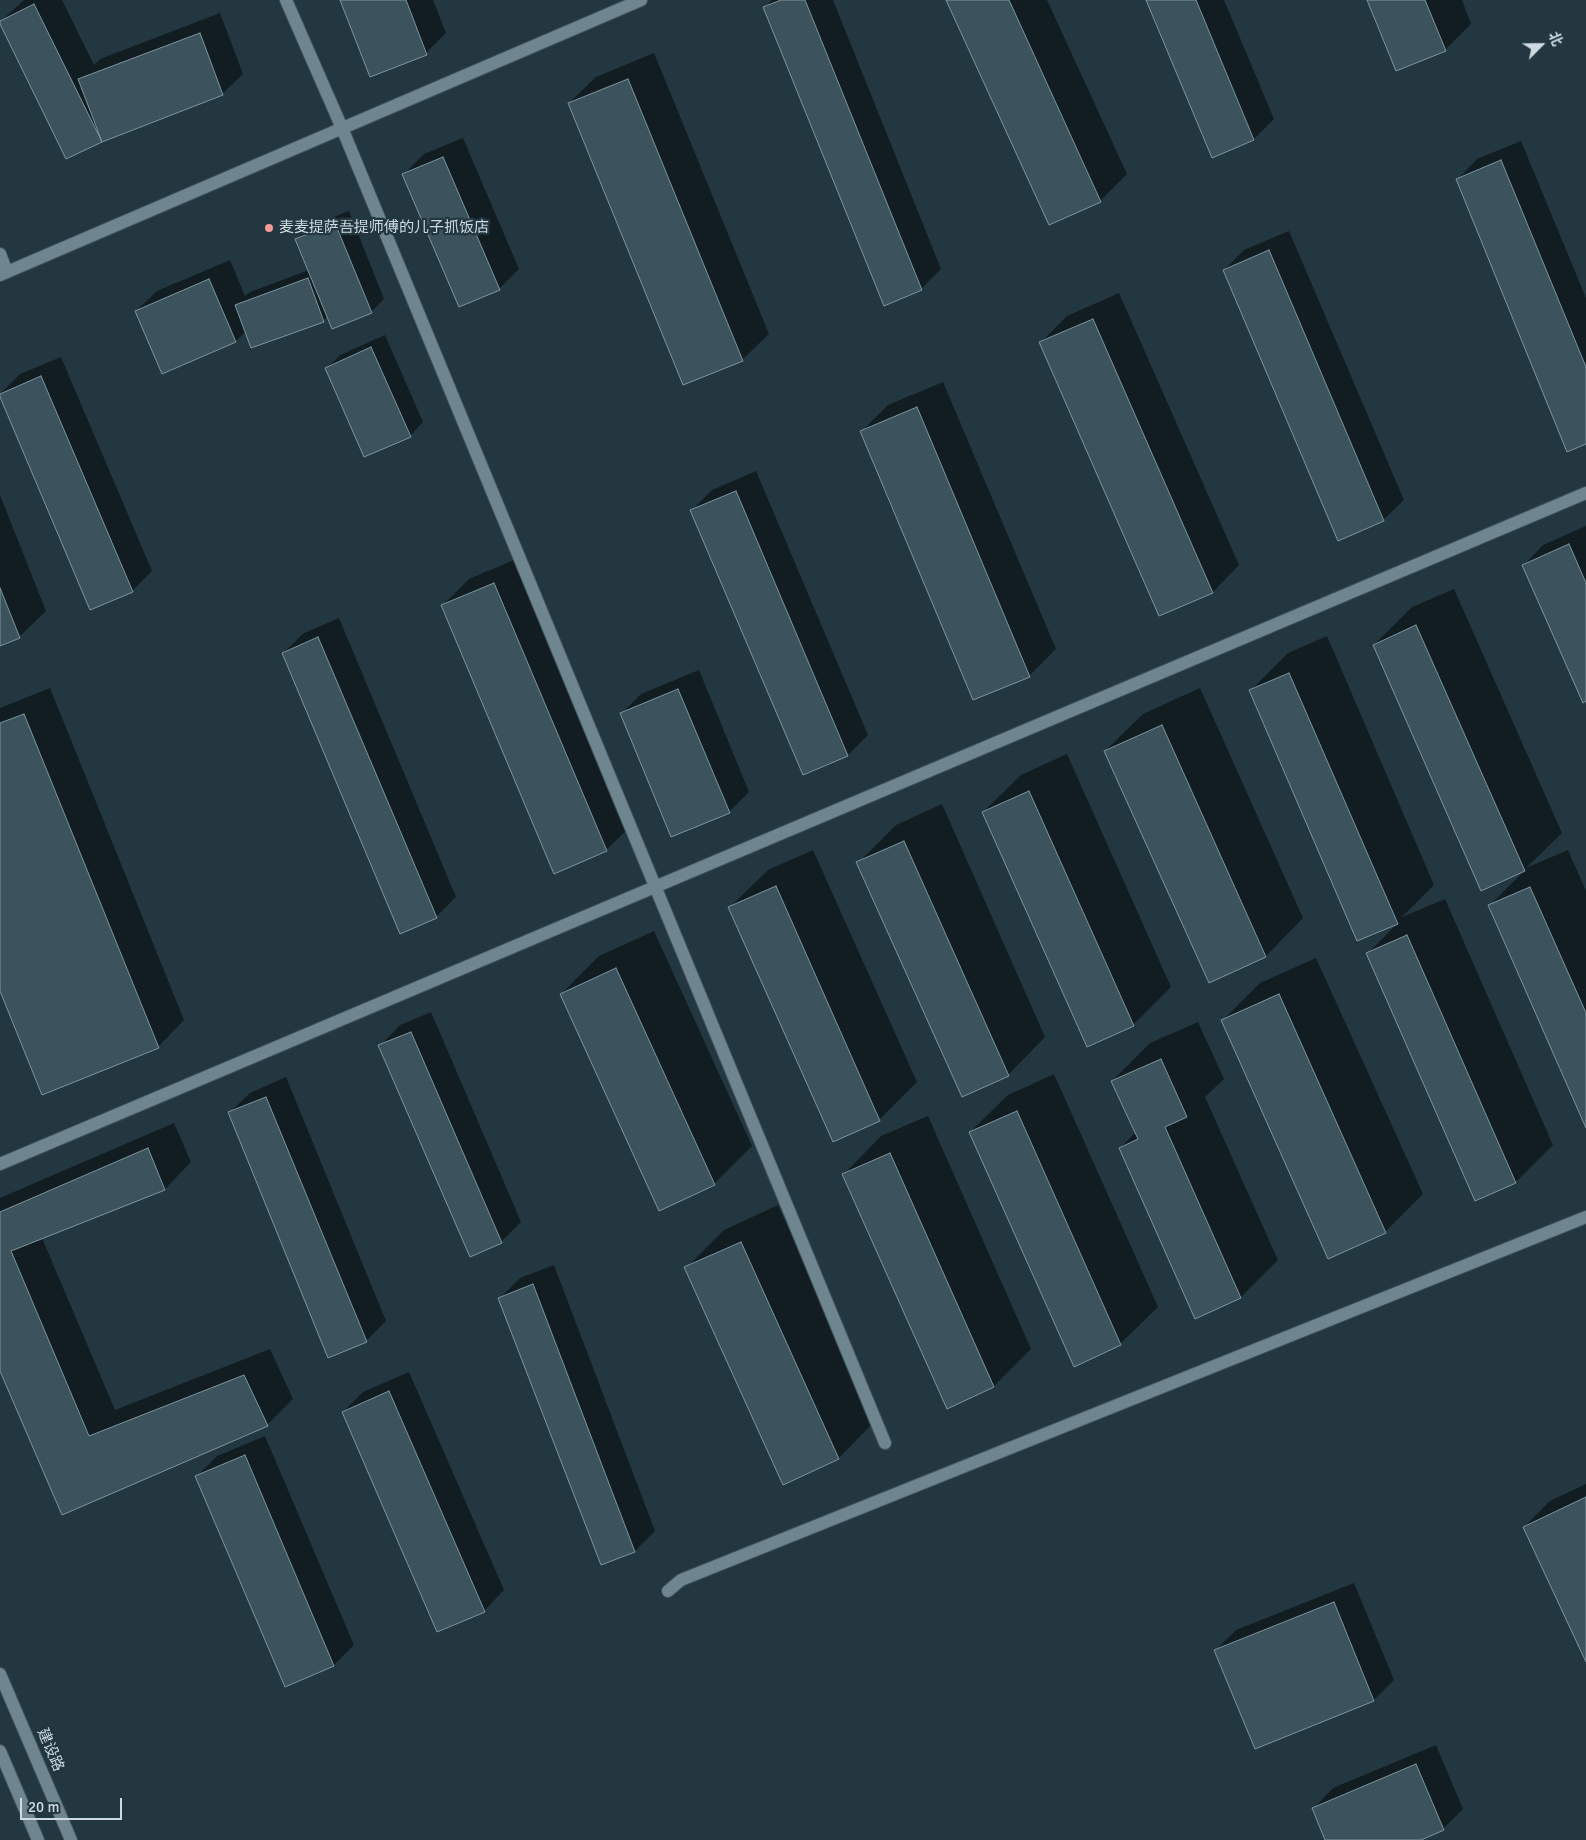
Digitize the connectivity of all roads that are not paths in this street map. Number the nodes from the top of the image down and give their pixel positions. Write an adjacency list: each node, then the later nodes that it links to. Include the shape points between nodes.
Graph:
1 (286, 0): 3 (street)
2 (641, 0): 3 (street)
3 (342, 128): 5 (street); 7 (street)
4 (0, 254): 5 (street)
5 (3, 274)
6 (1586, 493): 7 (street)
7 (655, 887): 8 (street); 10 (street)
8 (0, 1164)
9 (1586, 1217): 11 (street, via 700,1572 681,1580)
10 (885, 1443)
11 (668, 1591)
12 (0, 1674): 15 (street, 建设路)
13 (0, 1750): 14 (street)
14 (38, 1840)
15 (71, 1840)

